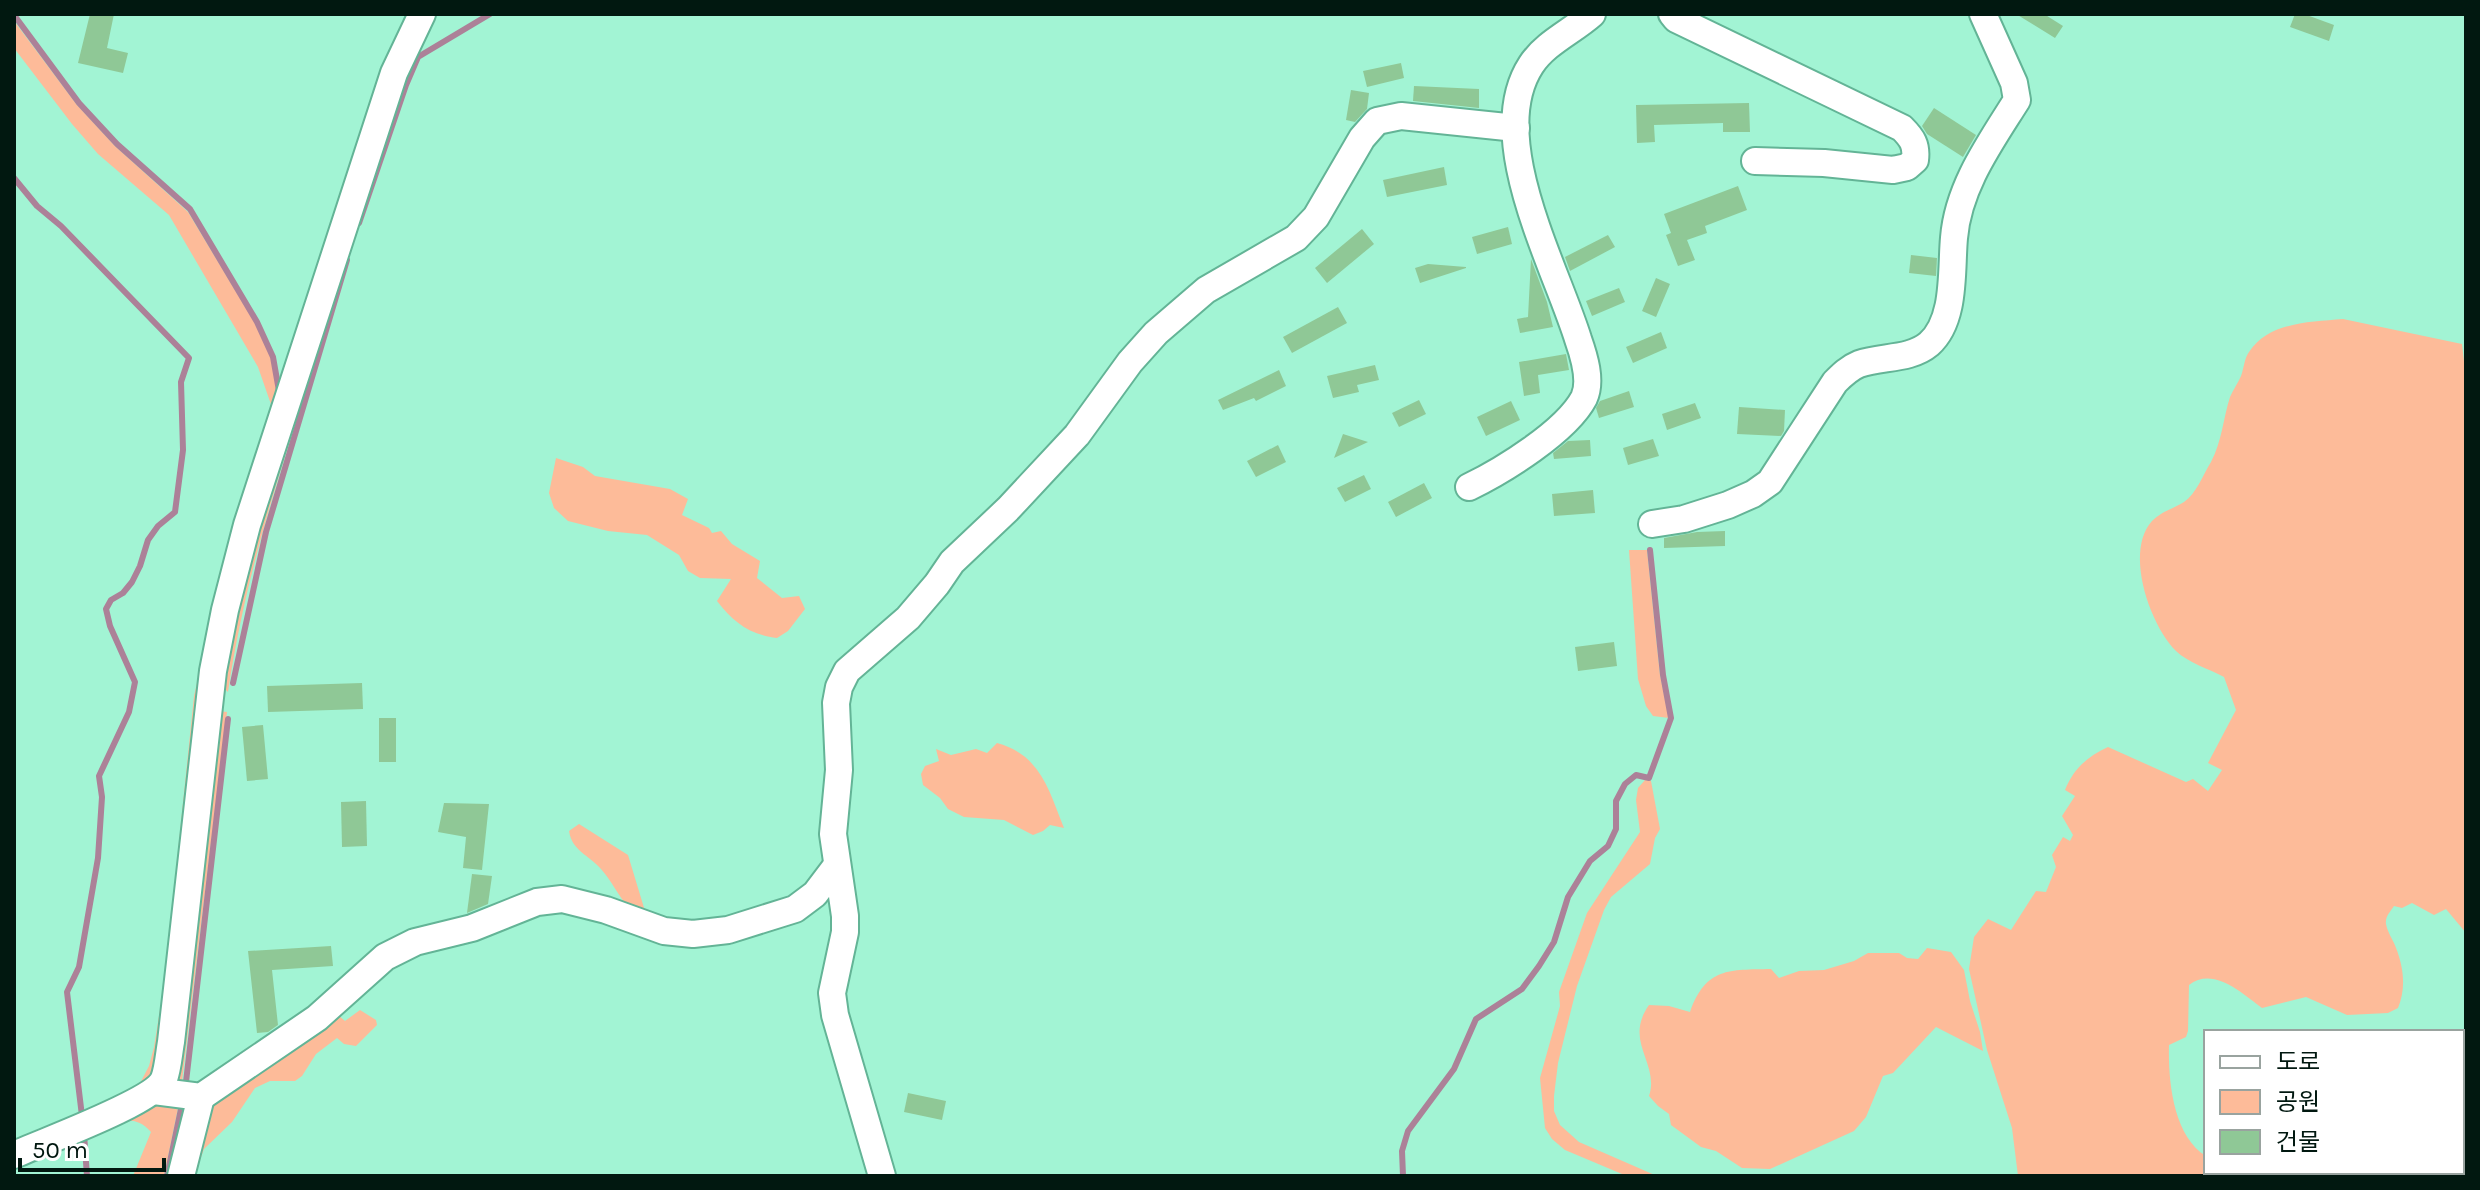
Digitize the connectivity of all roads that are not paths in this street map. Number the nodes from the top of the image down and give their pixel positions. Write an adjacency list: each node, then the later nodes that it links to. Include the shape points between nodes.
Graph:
1 (422, 14): 10 (street, via 394,73 235,566 213,671 171,1042 164,1080)
2 (1592, 14): 5 (street, via 1531,64 1520,86)
3 (1672, 14): 6 (street, via 1902,128 1917,149 1915,160 1893,170)
4 (1983, 14): 8 (street, via 2017,100 1962,200 1947,307 1931,342 1919,351 1848,370 1776,474 1753,494 1709,512)
5 (1516, 128): 7 (street, via 1527,200 1584,358 1585,397 1557,429 1502,471); 9 (street, via 1401,116 1377,121 1316,217 1296,238 1206,290 1146,343 1077,435 952,562 908,618 847,671 836,703)
6 (1755, 161)
7 (1469, 487)
8 (1652, 524)
9 (837, 865): 11 (street, via 815,894 795,909 728,930 664,931 562,899 537,902 472,928 415,942 385,957 317,1018); 14 (street, via 845,932 832,993 835,1015)
10 (154, 1091): 11 (street); 12 (street)
11 (201, 1097): 13 (street)
12 (14, 1155)
13 (181, 1176)
14 (882, 1176)

